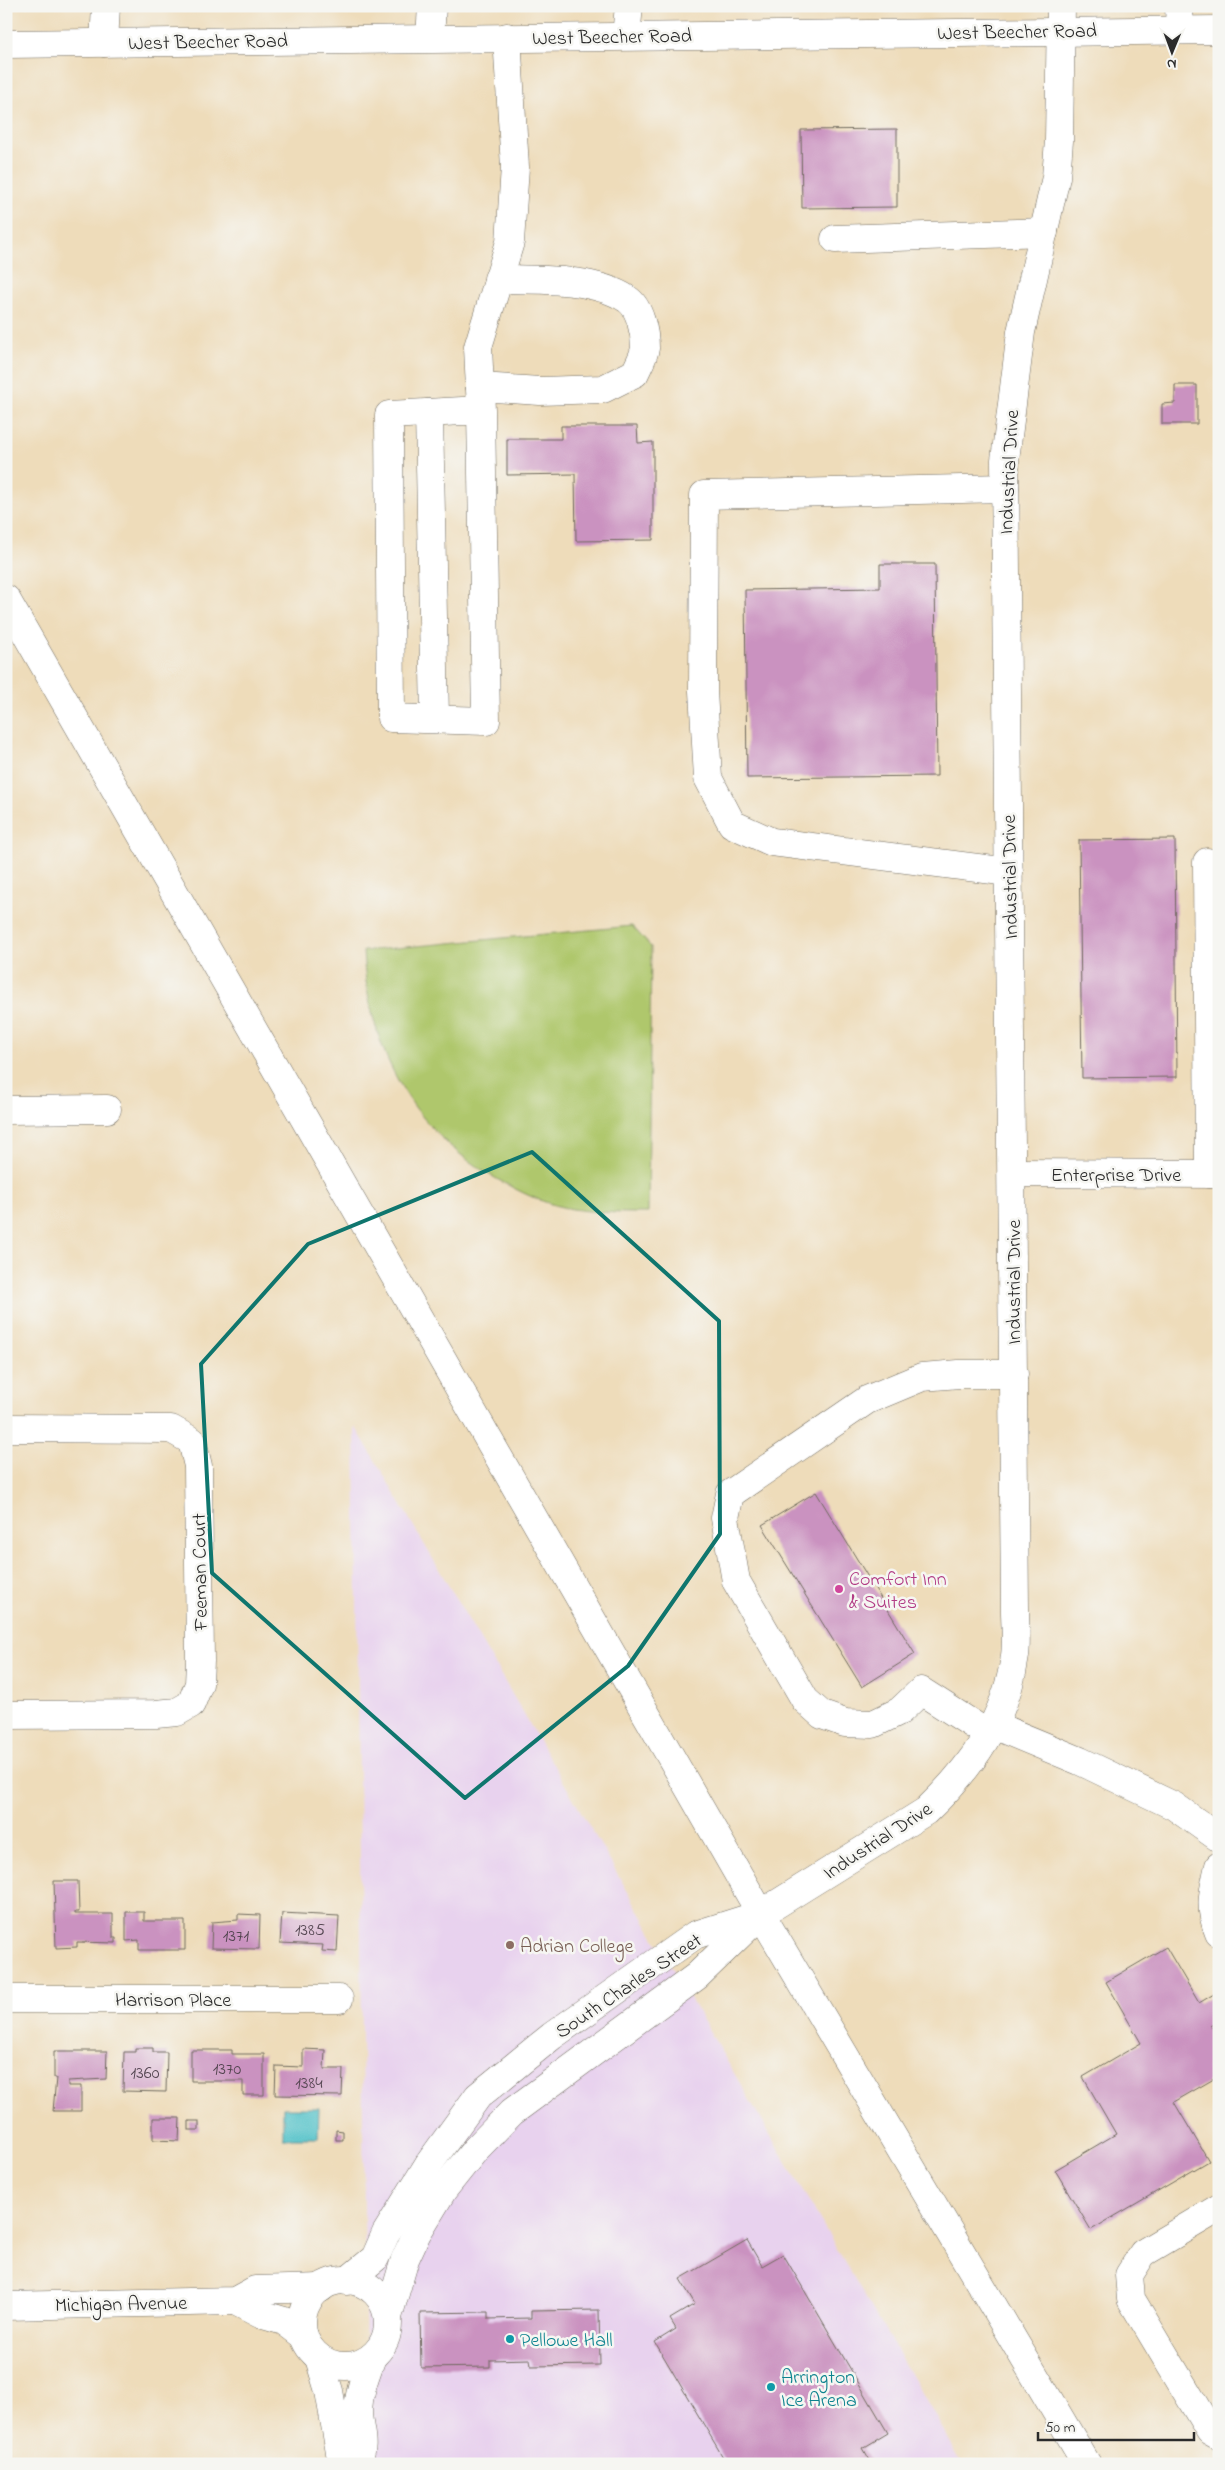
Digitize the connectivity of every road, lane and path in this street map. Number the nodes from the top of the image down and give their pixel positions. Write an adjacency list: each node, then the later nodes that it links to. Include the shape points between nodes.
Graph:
1 (106, 6): 10 (main road)
2 (432, 6): 9 (main road)
3 (629, 6): 7 (main road)
4 (1061, 18): 5 (main road, West Beecher Road); 7 (main road, West Beecher Road); 12 (main road, Industrial Drive, via 1060,141)
5 (1179, 18): 6 (main road, West Beecher Road)
6 (1219, 30)
7 (626, 36): 8 (main road, West Beecher Road)
8 (507, 37): 9 (main road, West Beecher Road); 14 (main road, via 515,167 510,242)
9 (430, 38): 10 (main road, West Beecher Road)
10 (104, 43): 11 (main road, West Beecher Road)
11 (6, 44)
12 (1044, 232): 13 (main road); 17 (main road, Industrial Drive, via 1021,332 1005,460)
13 (835, 239)
14 (498, 279): 15 (main road, via 478,347); 15 (main road, via 564,281 609,290 629,300 641,320 645,349 635,373 603,389 540,391)
15 (480, 398): 16 (main road); 19 (main road, via 486,721)
16 (429, 413): 19 (main road); 19 (main road, via 388,415 392,718)
17 (1005, 488): 21 (main road, Industrial Drive); 21 (main road, via 704,495 702,588 708,778 732,824 772,842)
18 (6, 599): 32 (main road)
19 (436, 719)
20 (1207, 862): 25 (main road)
21 (1009, 872): 24 (main road, Industrial Drive)
22 (107, 1109): 23 (main road)
23 (6, 1110)
24 (1013, 1173): 25 (main road, Enterprise Drive); 26 (main road, Industrial Drive)
25 (1214, 1174)
26 (1014, 1374): 29 (main road, Industrial Drive, via 1015,1656 1007,1692); 29 (main road, via 922,1377 866,1400 730,1494 725,1518 736,1581 805,1700 822,1715 845,1723 873,1724 900,1711 921,1691)
27 (6, 1428): 28 (main road, Feeman Court, via 171,1429 192,1441 198,1466 200,1660 199,1684 192,1704 177,1712)
28 (6, 1715)
29 (991, 1730): 30 (main road, via 1080,1761 1174,1806); 32 (main road, Industrial Drive, via 978,1755 926,1811)
30 (1219, 1838)
31 (1219, 1866): 33 (main road, via 1211,1898 1212,1917)
32 (761, 1914): 37 (main road, South Charles Street, via 695,1935 552,2036 478,2096 428,2165 386,2233 375,2258); 41 (main road, South Charles Street, via 697,1976 512,2112 475,2150 443,2190 417,2233 405,2259); 47 (main road)
33 (1219, 1933)
34 (6, 1999): 35 (main road, Harrison Place)
35 (339, 1999)
36 (1219, 2208): 44 (main road, via 1143,2253 1128,2275 1132,2299 1210,2431)
37 (347, 2280): 38 (main road); 41 (main road, via 374,2292 384,2303)
38 (321, 2288): 39 (main road, Michigan Avenue, via 255,2290); 42 (main road, via 311,2298 302,2323)
39 (235, 2301): 40 (main road, Michigan Avenue); 42 (main road, Michigan Avenue, via 260,2314 284,2321)
40 (6, 2306)
41 (388, 2317): 43 (main road, via 382,2346)
42 (312, 2347): 43 (main road, via 331,2364 359,2364); 45 (main road, via 330,2391)
43 (372, 2357): 46 (main road, via 360,2391 358,2411 363,2450)
44 (1219, 2436)
45 (344, 2464)
46 (357, 2464)
47 (1087, 2464)

